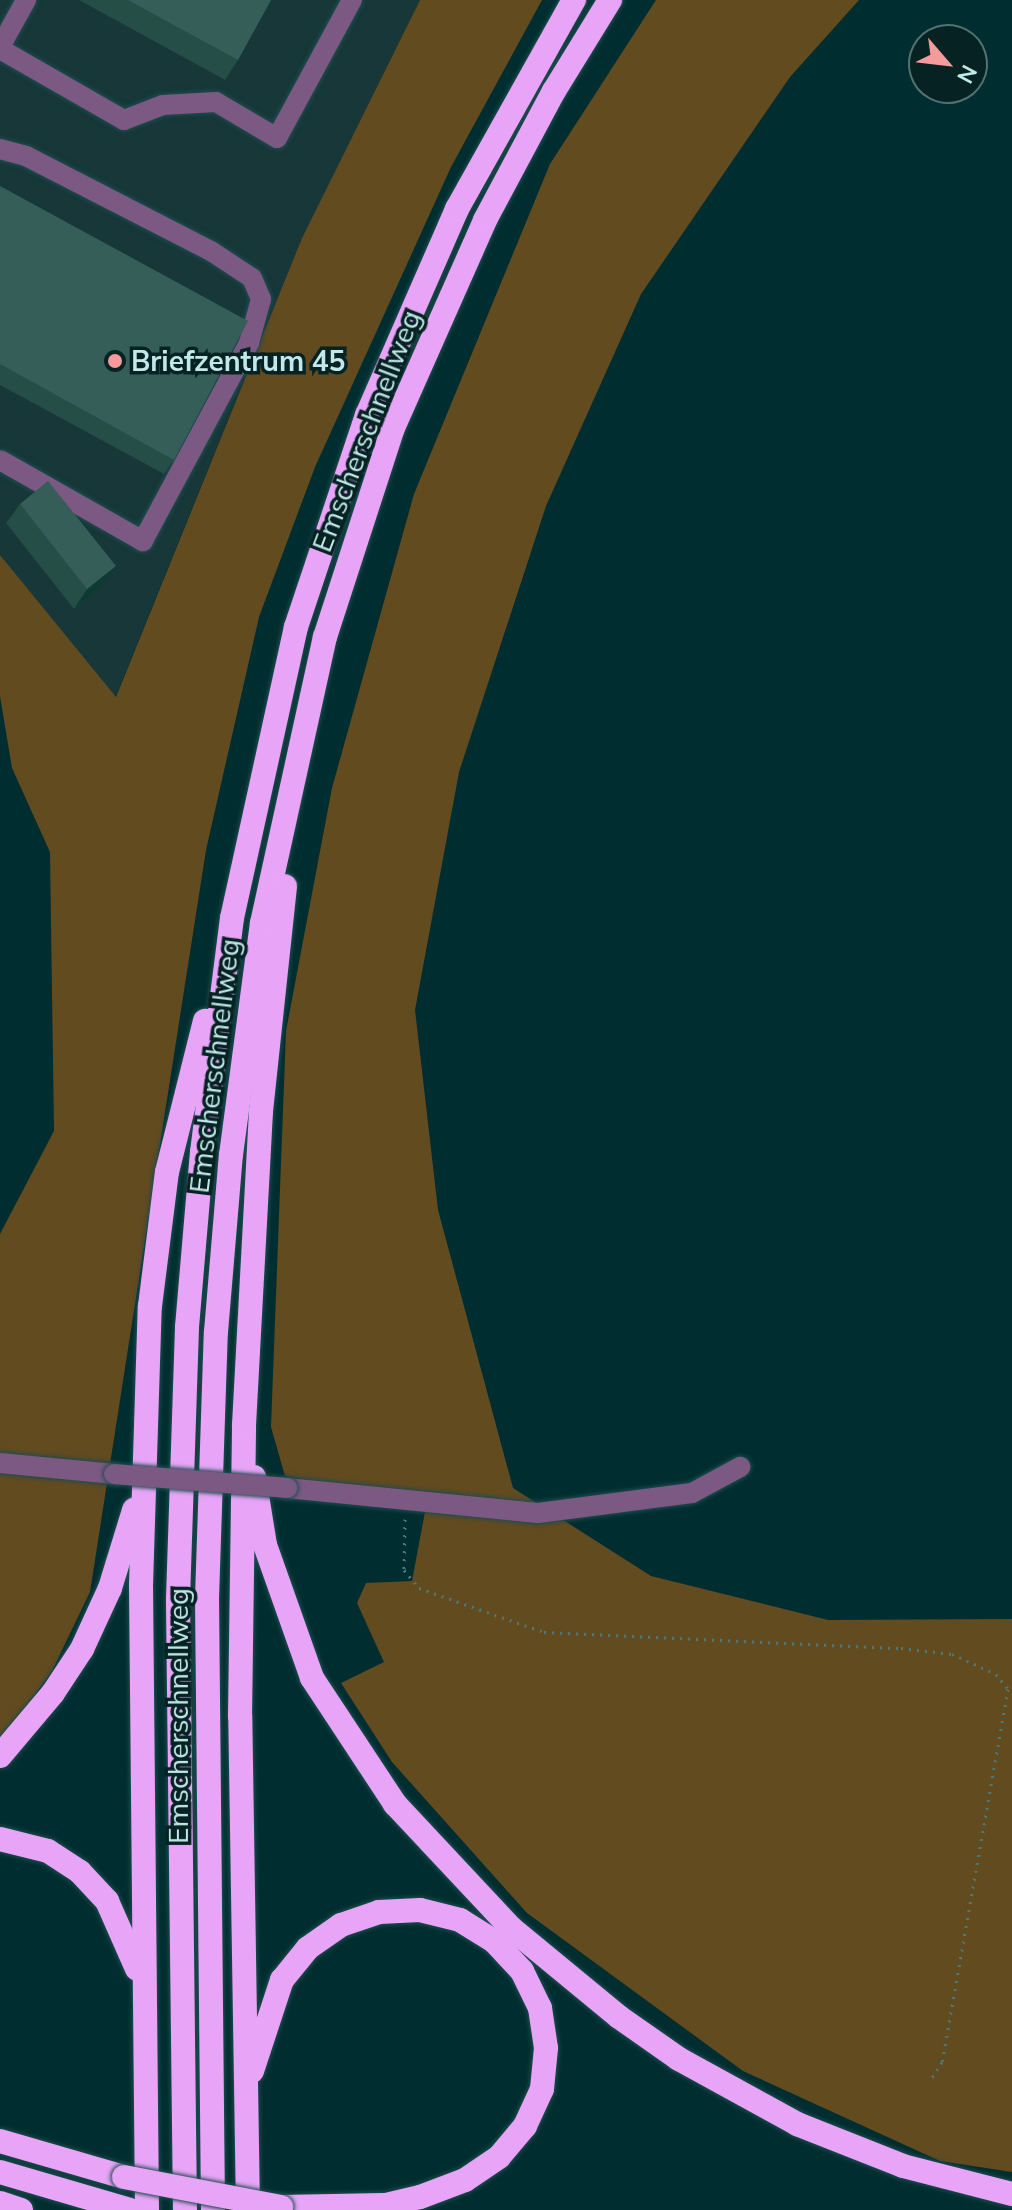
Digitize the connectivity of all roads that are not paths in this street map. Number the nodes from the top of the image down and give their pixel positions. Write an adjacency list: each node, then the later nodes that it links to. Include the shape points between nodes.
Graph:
1 (26, 0): 5 (lane)
2 (352, 0): 5 (lane, via 277,138 216,102 163,105 124,120)
3 (574, 0): 9 (highway, Emscherschnellweg, via 457,209 367,415 296,627)
4 (610, 0): 8 (highway, Emscherschnellweg, via 519,154 435,327 357,530)
5 (0, 48)
6 (0, 149): 7 (lane, via 26,156 211,251 252,278 261,299 249,343 143,541)
7 (0, 460)
8 (302, 729): 10 (highway, via 261,1111); 27 (highway, Emscherschnellweg, via 262,923 231,1155 216,1332 207,1598)
9 (232, 918): 11 (highway, via 167,1172 150,1306); 26 (highway, Emscherschnellweg, via 202,1152 186,1343 178,1599)
10 (244, 1425): 17 (highway, via 240,1716); 20 (highway, via 265,1545 312,1678 395,1804 511,1928 619,2017 747,2098 857,2150)
11 (147, 1453): 14 (highway, via 128,1534 82,1649 30,1724); 16 (highway, via 141,1585)
12 (0, 1463): 13 (lane, bridge, via 538,1513 692,1493)
13 (740, 1467)
14 (0, 1756)
15 (0, 1839): 16 (highway, via 48,1851 80,1872 107,1901)
16 (142, 1981): 25 (highway)
17 (245, 2109): 22 (highway, via 254,2061 282,1980 308,1948 341,1925 379,1912 460,1920 504,1951 522,1971 540,2008 546,2048 542,2089 525,2126 499,2157 465,2180 420,2197 384,2205); 28 (highway)
18 (0, 2141): 22 (highway, bridge, via 124,2177)
19 (0, 2172): 24 (highway)
20 (1012, 2194)
21 (0, 2203): 23 (highway)
22 (281, 2207): 29 (highway)
23 (21, 2210)
24 (128, 2210)
25 (147, 2210)
26 (185, 2210)
27 (213, 2210)
28 (248, 2210)
29 (312, 2210)

